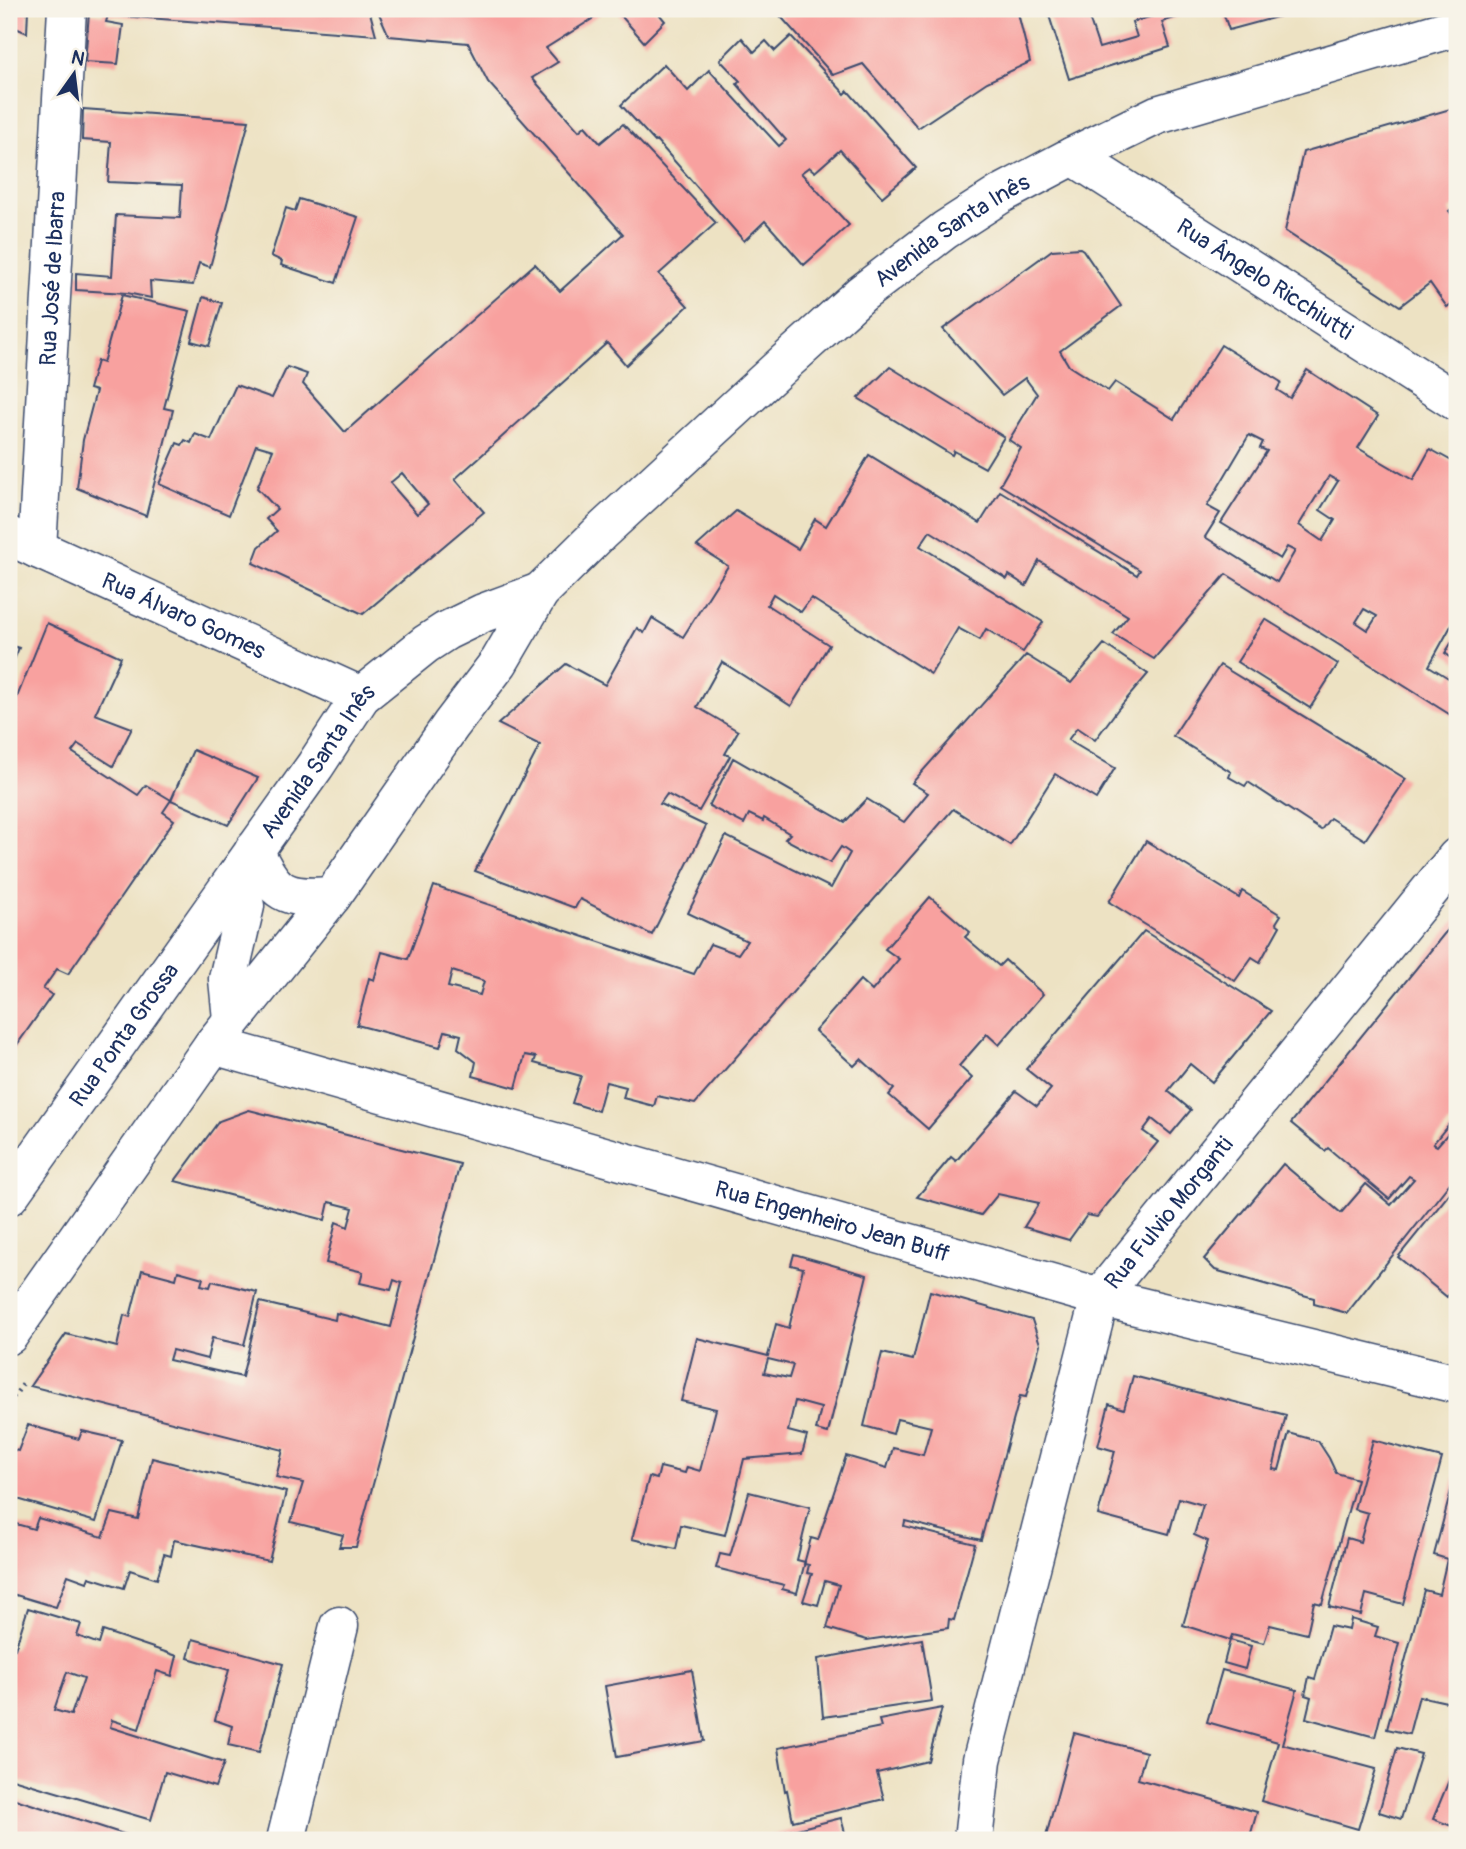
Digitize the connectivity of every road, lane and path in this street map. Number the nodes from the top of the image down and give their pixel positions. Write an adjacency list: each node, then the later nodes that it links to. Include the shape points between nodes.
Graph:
1 (67, 9): 5 (street, Rua José de Ibarra)
2 (1457, 27): 3 (street, Avenida Santa Inês, via 1157,115)
3 (1073, 156): 4 (street, Rua Ângelo Ricchiutti); 6 (street, Avenida Santa Inês, via 945,230 862,294)
4 (1457, 402)
5 (23, 542): 9 (street, Rua Álvaro Gomes)
6 (540, 592): 7 (street, Avenida Santa Inês); 8 (street, Avenida Santa Inês)
7 (446, 631): 8 (street, via 473,656); 9 (street, Avenida Santa Inês)
8 (483, 685): 12 (street, Avenida Santa Inês)
9 (361, 696): 11 (street, Avenida Santa Inês)
10 (1457, 857): 15 (street, Rua Fulvio Morganti)
11 (246, 863): 12 (street, via 285,893); 13 (street, via 245,906 228,979); 14 (street, Rua Ponta Grossa)
12 (332, 896): 13 (street, Avenida Santa Inês)
13 (222, 1032): 15 (street, Rua Engenheiro Jean Buff); 16 (street, Avenida Santa Inês)
14 (9, 1196)
15 (1100, 1297): 17 (street, Rua Engenheiro Jean Buff); 20 (street, Rua Fulvio Morganti, via 982,1760)
16 (9, 1335)
17 (1457, 1384)
18 (339, 1626): 19 (street)
19 (286, 1840)
20 (973, 1840)

